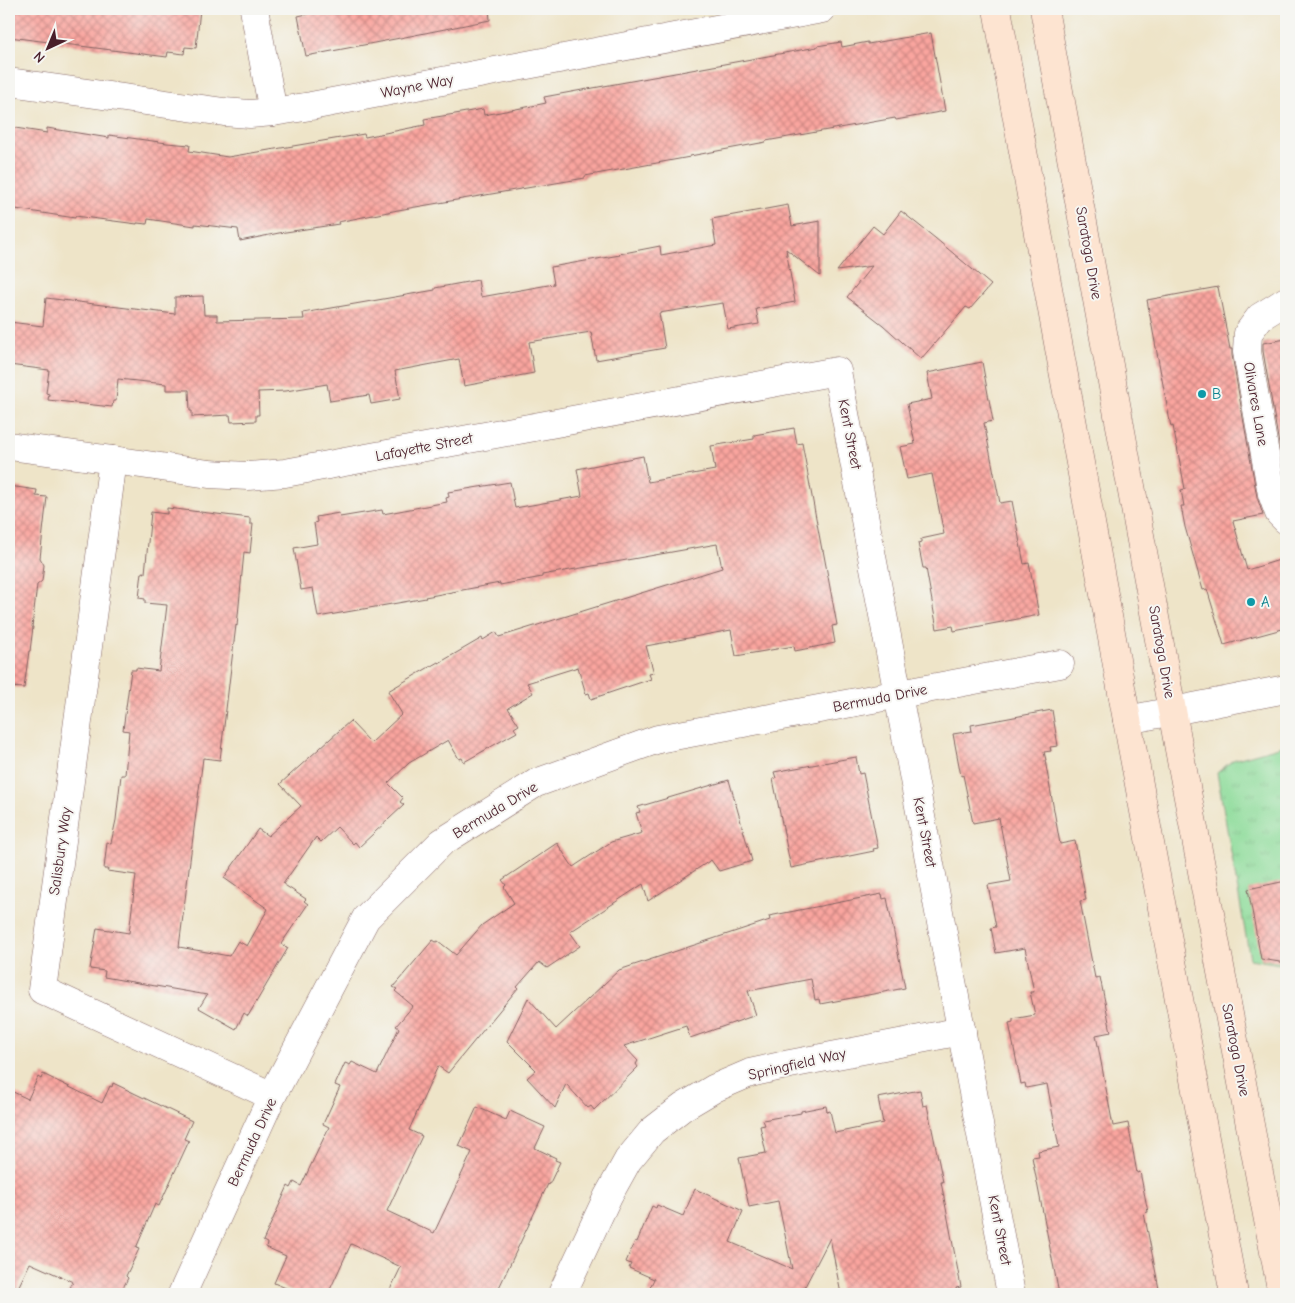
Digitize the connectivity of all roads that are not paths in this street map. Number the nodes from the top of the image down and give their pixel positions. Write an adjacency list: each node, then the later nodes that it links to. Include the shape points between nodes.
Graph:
1 (254, 9): 6 (street)
2 (822, 9): 6 (street, Wayne Way)
3 (997, 9): 16 (main road)
4 (1044, 9): 15 (main road, Saratoga Drive)
5 (9, 82): 6 (street, Wayne Way, via 224,112)
6 (273, 112)
7 (1286, 301): 11 (street, Olivares Lane, via 1260,317 1248,333 1247,352 1272,494 1278,513)
8 (837, 370): 10 (street, Lafayette Street, via 285,474 209,474); 14 (street, Kent Street)
9 (9, 446): 10 (street, Lafayette Street)
10 (113, 460): 18 (street, Salisbury Way, via 42,990)
11 (1286, 520)
12 (1060, 664): 14 (street, Bermuda Drive)
13 (1286, 689): 15 (street)
14 (899, 695): 17 (street, Kent Street); 18 (street, Bermuda Drive, via 658,739 536,783 442,842 366,918)
15 (1172, 711): 16 (street); 23 (main road, Saratoga Drive)
16 (1127, 720): 22 (main road)
17 (962, 1032): 20 (street, Springfield Way, via 750,1073 683,1107 652,1131 628,1160); 21 (street, Kent Street)
18 (272, 1096): 19 (street, Bermuda Drive)
19 (182, 1294)
20 (562, 1294)
21 (1012, 1294)
22 (1234, 1294)
23 (1282, 1294)

